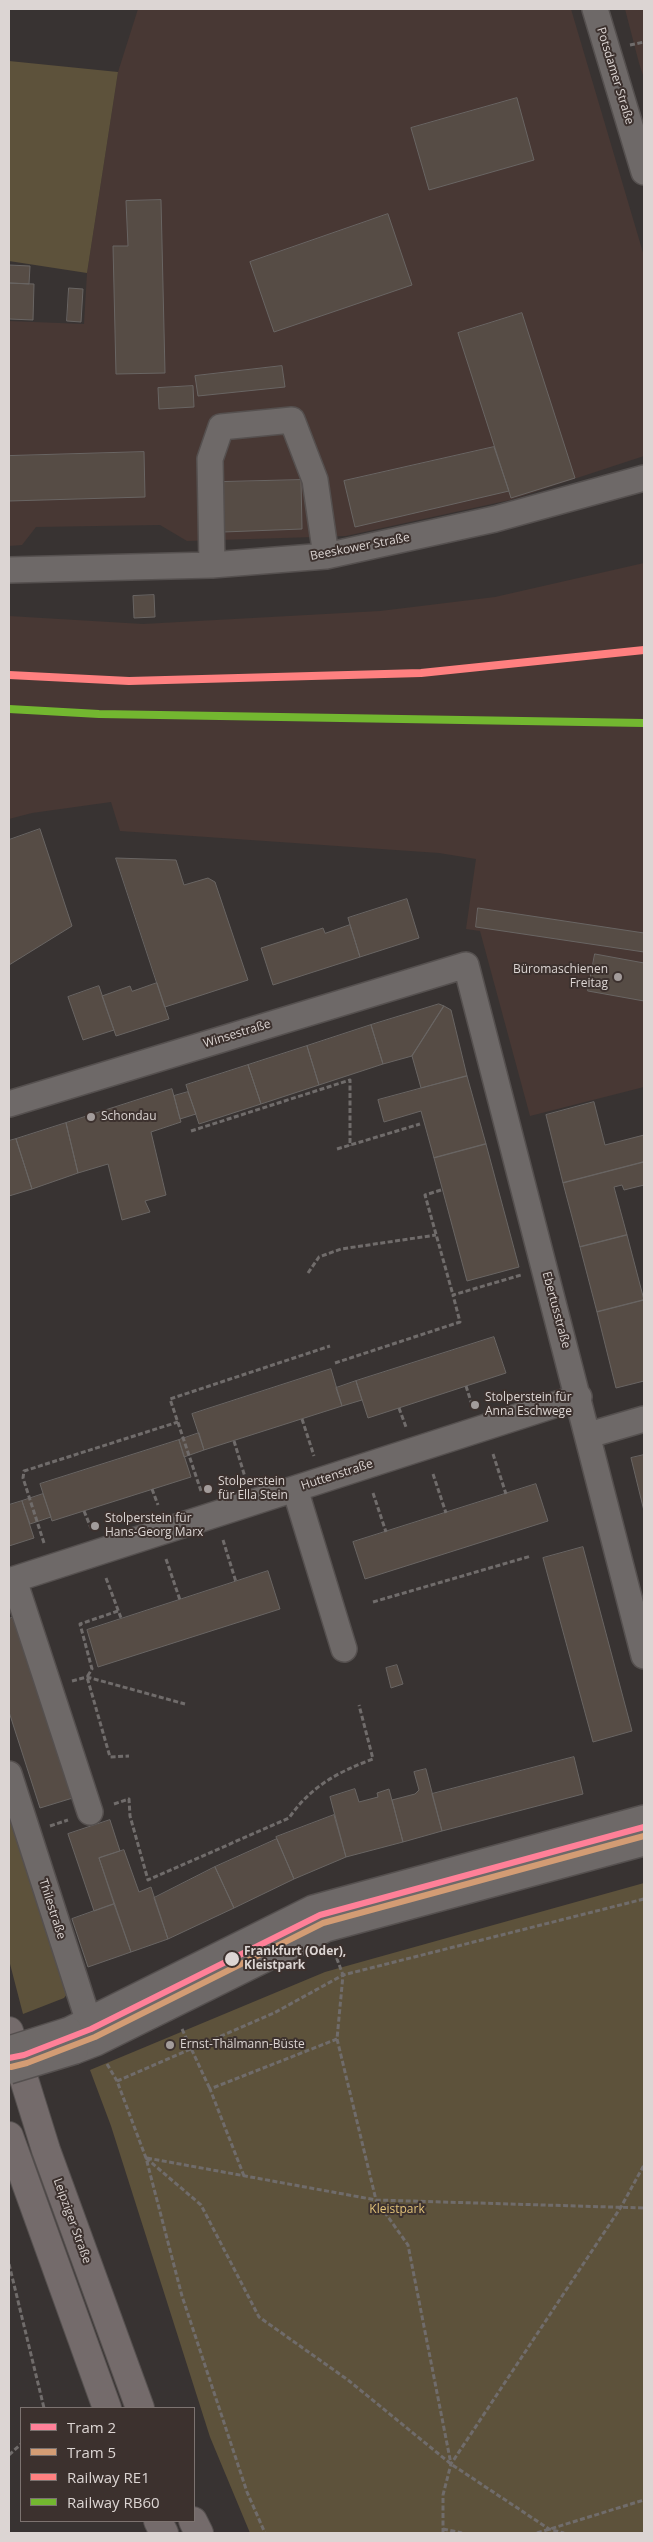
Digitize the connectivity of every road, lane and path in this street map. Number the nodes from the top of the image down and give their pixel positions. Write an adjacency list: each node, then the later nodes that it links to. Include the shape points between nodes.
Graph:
1 (595, 9): 2 (street, Potsdamer Straße)
2 (644, 172)
3 (644, 478): 4 (street, Beeskower Straße, via 495,520)
4 (326, 556): 5 (street, Beeskower Straße); 5 (street, via 316,480 292,420 221,427 210,459)
5 (212, 565): 6 (street, Beeskower Straße)
6 (9, 570)
7 (466, 965): 8 (street, Winsestraße); 15 (street, Ebertusstraße)
8 (9, 1104)
9 (420, 1124): 11 (path)
10 (192, 1131): 11 (path, via 350,1080)
11 (350, 1146): 12 (path)
12 (337, 1150)
13 (441, 1190): 14 (path, via 425,1195)
14 (436, 1235): 16 (path, via 341,1249 319,1257); 17 (path)
15 (545, 1268): 17 (path); 21 (street, Ebertusstraße)
16 (308, 1273)
17 (453, 1295): 19 (path, via 460,1322)
18 (330, 1346): 26 (path, via 170,1399)
19 (335, 1363)
20 (466, 1386): 22 (path)
21 (579, 1397): 28 (street, Ebertusstraße); 35 (street, Huttenstraße)
22 (472, 1406)
23 (399, 1408): 27 (path)
24 (302, 1419): 31 (path)
25 (644, 1419): 28 (street)
26 (178, 1422): 36 (path); 45 (path, via 24,1471 23,1478)
27 (406, 1427)
28 (589, 1435): 56 (street, Ebertusstraße)
29 (234, 1441): 33 (path)
30 (493, 1454): 38 (path)
31 (314, 1456)
32 (433, 1474): 41 (path)
33 (246, 1477)
34 (152, 1489): 39 (path)
35 (296, 1489): 49 (street, Huttenstraße); 55 (street)
36 (202, 1491)
37 (373, 1493): 43 (path)
38 (506, 1494)
39 (158, 1505)
40 (84, 1511): 42 (path)
41 (446, 1513)
42 (90, 1528)
43 (386, 1532)
44 (223, 1540): 50 (path)
45 (44, 1543)
46 (531, 1556): 52 (path)
47 (166, 1559): 51 (path)
48 (106, 1578): 53 (path)
49 (12, 1581): 58 (street)
50 (236, 1582)
51 (180, 1600)
52 (373, 1602)
53 (118, 1611): 54 (path); 57 (path, via 80,1624 92,1669)
54 (121, 1618)
55 (344, 1649)
56 (644, 1656)
57 (87, 1677): 58 (path); 59 (path); 61 (path, via 110,1757)
58 (49, 1688): 64 (street)
59 (185, 1704)
60 (359, 1705): 63 (path, via 373,1759 339,1772 300,1802 289,1818 148,1880 130,1816)
61 (129, 1756)
62 (9, 1774): 72 (street, Thilestraße)
63 (129, 1799)
64 (90, 1812)
65 (644, 1818): 72 (street, via 313,1908)
66 (644, 1843): 68 (street)
67 (644, 1899): 69 (path)
68 (326, 1928): 69 (path); 70 (street)
69 (343, 1975): 73 (path); 74 (path, via 274,2013)
70 (171, 2006): 72 (street); 74 (path)
71 (9, 2031): 89 (main road, Leipziger Straße, via 46,2150)
72 (82, 2037): 75 (street, bridge); 76 (street, bridge); 77 (path)
73 (337, 2039): 78 (path); 83 (path)
74 (191, 2049): 77 (path); 78 (path)
75 (9, 2050)
76 (9, 2072)
77 (116, 2081): 80 (path)
78 (210, 2090): 82 (path)
79 (9, 2136): 88 (main road)
80 (146, 2158): 82 (path); 92 (path, via 201,2206 259,2317 348,2380); 96 (path, via 182,2296 247,2492)
81 (644, 2165): 84 (path)
82 (244, 2176): 83 (path)
83 (376, 2200): 84 (path); 92 (path, via 408,2245)
84 (621, 2207): 85 (path); 92 (path)
85 (644, 2208)
86 (9, 2264): 87 (path)
87 (44, 2407)
88 (107, 2407)
89 (140, 2407)
90 (20, 2445): 91 (path)
91 (9, 2455)
92 (451, 2464): 94 (path); 95 (path, via 443,2495)
93 (644, 2500): 94 (path)
94 (549, 2529): 98 (path); 99 (path)
95 (443, 2531): 97 (path)
96 (265, 2533)
97 (462, 2533)
98 (537, 2533)
99 (564, 2533)

